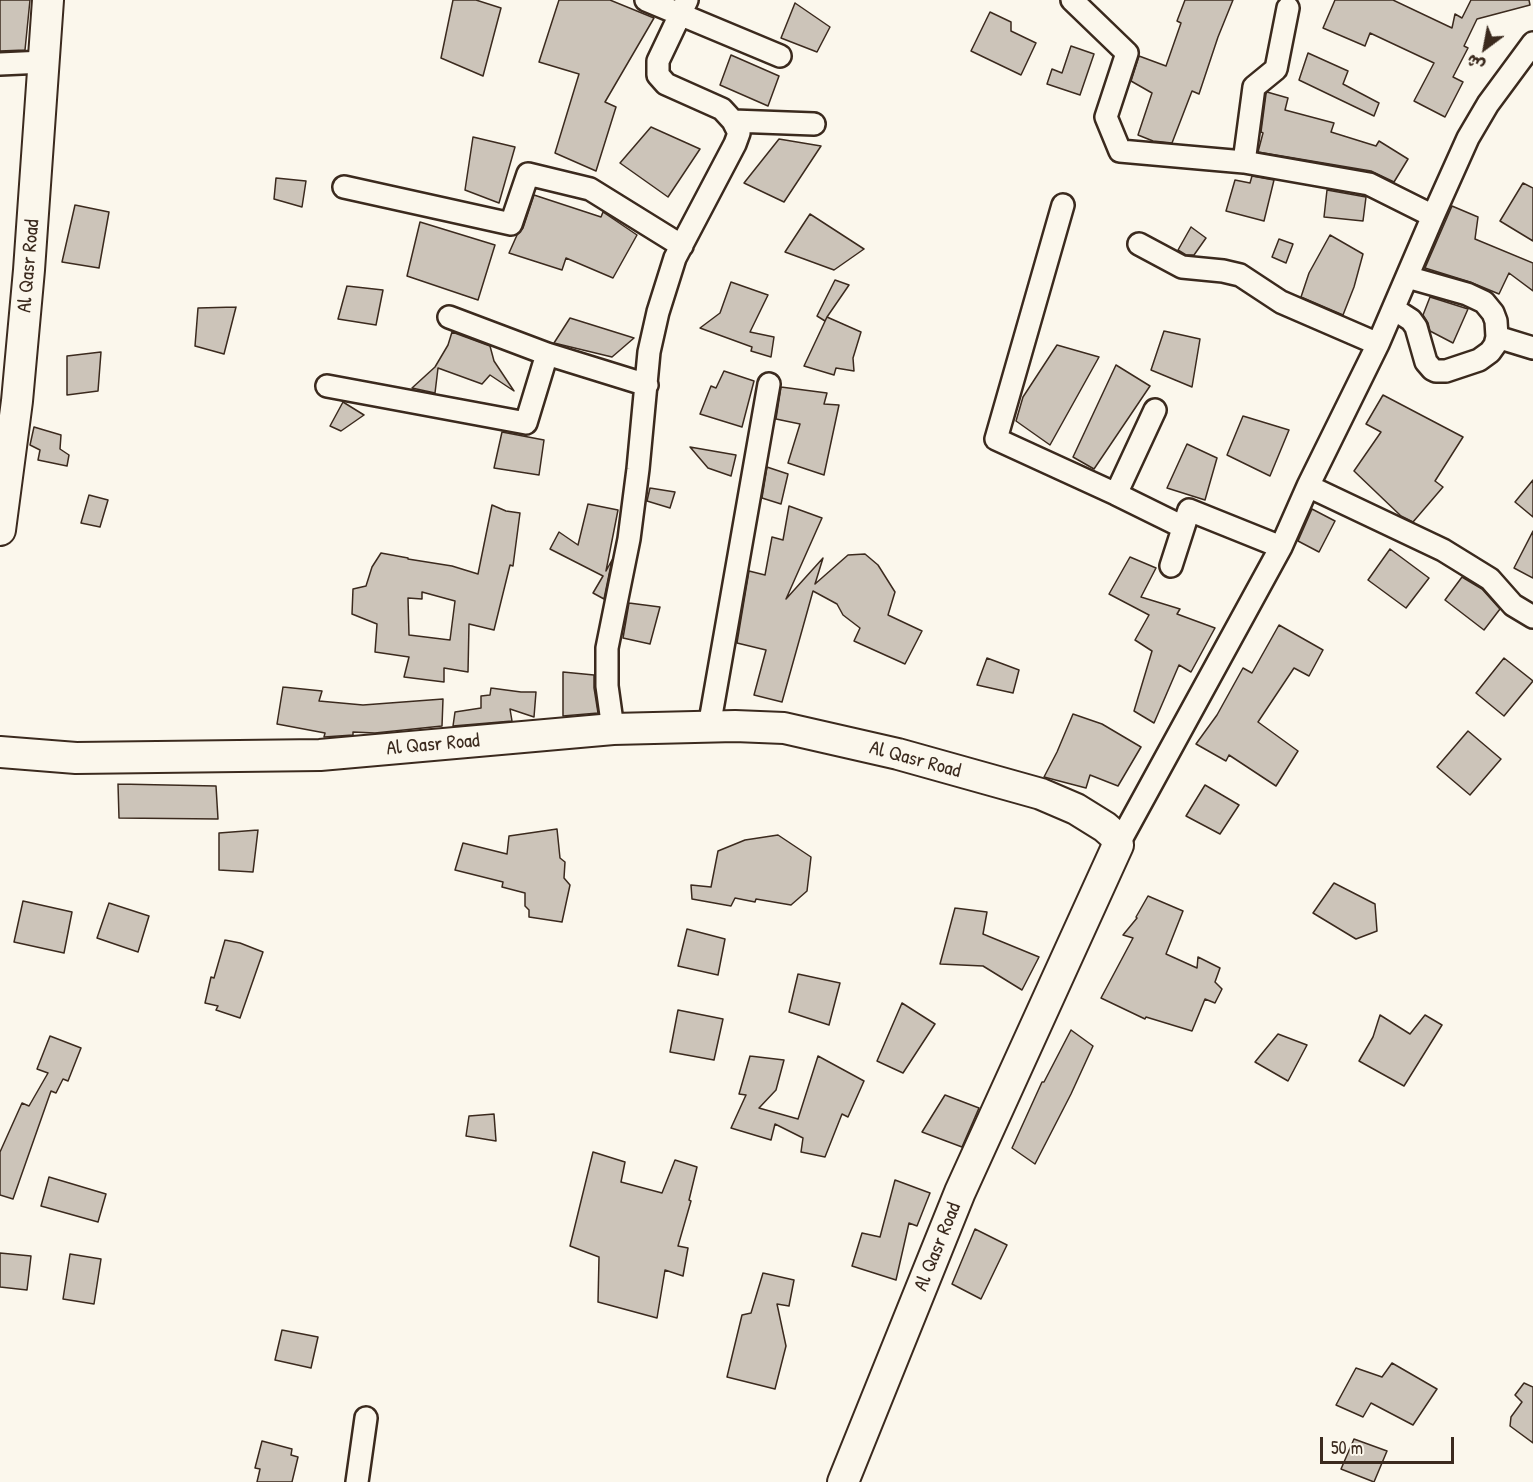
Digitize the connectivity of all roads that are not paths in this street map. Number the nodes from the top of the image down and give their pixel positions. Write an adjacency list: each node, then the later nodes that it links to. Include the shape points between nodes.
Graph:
1 (48, 0): 8 (street, Al Qasr Road)
2 (646, 0): 4 (street)
3 (1072, 0): 12 (street, via 1127,53 1106,117 1120,151)
4 (683, 7): 7 (street); 10 (street, via 658,61 658,75 666,84 723,109)
5 (1288, 8): 12 (street, via 1276,69 1254,87)
6 (1533, 43): 15 (street, via 1473,129)
7 (780, 56)
8 (44, 62): 9 (street); 32 (street, Al Qasr Road, via 20,377)
9 (0, 63)
10 (733, 121): 11 (street); 17 (street, via 739,133 735,144)
11 (814, 124)
12 (1244, 162): 15 (street, via 1369,184)
13 (344, 187): 17 (street, via 511,224 528,174 590,189)
14 (1063, 205): 30 (street, via 996,439)
15 (1433, 216): 18 (street)
16 (1139, 244): 22 (street, via 1182,267 1240,275 1281,302)
17 (682, 246): 26 (street, via 658,312)
18 (1407, 277): 19 (street); 21 (street, via 1484,302 1496,321)
19 (1394, 309): 21 (street, via 1416,327 1425,362 1436,371 1446,372 1479,360 1490,352); 22 (street)
20 (449, 317): 24 (street)
21 (1497, 337): 23 (street)
22 (1378, 344): 29 (street)
23 (1533, 348)
24 (547, 354): 26 (street); 27 (street, via 526,423)
25 (770, 384): 36 (street)
26 (647, 385): 37 (street, via 628,539 608,648 607,686)
27 (327, 386)
28 (1155, 410): 30 (street)
29 (1308, 486): 33 (street); 35 (street, via 1443,550 1490,579 1513,605)
30 (1116, 494): 31 (street)
31 (1184, 527): 33 (street, via 1189,510); 34 (street)
32 (0, 530)
33 (1281, 547): 39 (street)
34 (1171, 566)
35 (1533, 617)
36 (709, 727): 37 (street, Al Qasr Road); 39 (street, Al Qasr Road, via 784,728 898,754 1041,794 1105,827)
37 (613, 729): 38 (street, Al Qasr Road, via 320,755 76,758)
38 (0, 752)
39 (1118, 845): 42 (street, Al Qasr Road, via 960,1192)
40 (366, 1418): 41 (street)
41 (357, 1482)
42 (843, 1482)

